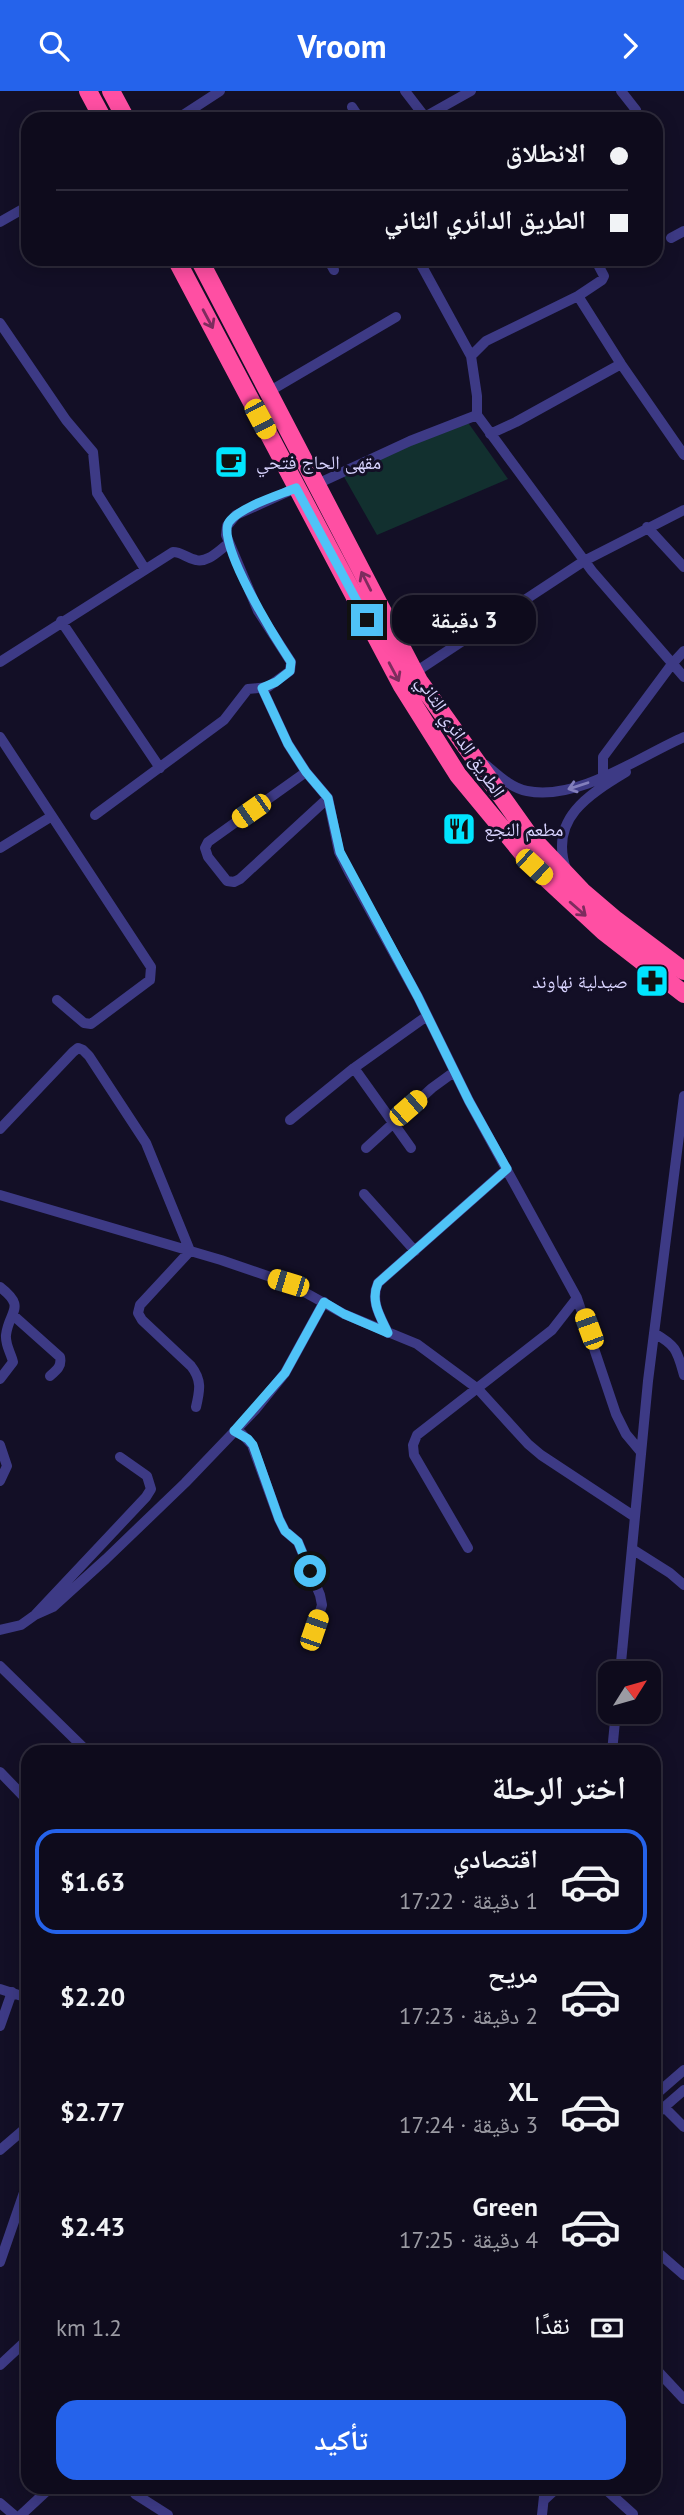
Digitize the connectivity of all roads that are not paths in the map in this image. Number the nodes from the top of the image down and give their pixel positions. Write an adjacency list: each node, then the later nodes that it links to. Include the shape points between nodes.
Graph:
1 (88, 91): 8 (highway)
2 (111, 91): 9 (highway)
3 (220, 91): 10 (street)
4 (405, 91): 12 (street)
5 (471, 91): 13 (street)
6 (621, 91): 14 (street)
7 (352, 107): 11 (street)
8 (99, 112)
9 (122, 112)
10 (188, 112)
11 (355, 112)
12 (419, 112)
13 (434, 112)
14 (634, 112)
15 (21, 210): 16 (street)
16 (0, 222)
17 (684, 231): 18 (street)
18 (671, 239)
19 (180, 266): 35 (highway, الطريق الدائري الثاني, one-way to 35)
20 (210, 266): 30 (highway, الطريق الدائري الثاني)
21 (332, 266): 24 (street)
22 (422, 266): 28 (street)
23 (598, 266): 25 (street, via 604,279)
24 (334, 270)
25 (578, 296): 28 (street, via 486,341); 29 (street)
26 (397, 317): 30 (street)
27 (0, 323): 41 (street, via 93,452 97,493)
28 (471, 356): 31 (street)
29 (621, 364): 32 (street); 33 (street)
30 (270, 391): 34 (highway, الطريق الدائري الثاني)
31 (477, 415): 32 (street); 34 (street)
32 (490, 434): 39 (street)
33 (684, 454)
34 (317, 484): 46 (highway, الطريق الدائري الثاني, one-way to 34)
35 (296, 488): 38 (street, via 236,515 227,526); 62 (highway, الطريق الدائري الثاني, one-way to 62, via 402,686 481,806 570,902)
36 (684, 510): 37 (street)
37 (647, 527): 39 (street); 40 (street)
38 (228, 544): 41 (street, via 208,558 195,560 176,551); 48 (street, via 258,611 291,662 290,671)
39 (584, 561): 45 (street); 46 (street)
40 (684, 567)
41 (145, 569): 42 (street)
42 (61, 621): 44 (street); 53 (street)
43 (684, 652): 45 (street)
44 (0, 662)
45 (672, 664): 47 (street); 55 (street, via 603,757)
46 (414, 673): 51 (highway, الطريق الدائري الثاني)
47 (684, 677)
48 (262, 688): 53 (street, via 248,689 224,720); 54 (street)
49 (0, 737): 57 (street)
50 (684, 737): 55 (street)
51 (463, 743): 55 (street, one-way to 51, via 563,790 527,791 512,786); 60 (highway, الطريق الدائري الثاني, via 528,835)
52 (684, 743): 60 (street, via 635,767 575,809 564,825 561,850)
53 (160, 768): 58 (street)
54 (306, 772): 56 (street); 56 (street, via 208,842 208,857 228,881 240,879)
55 (603, 776)
56 (328, 798): 64 (street, via 340,852)
57 (52, 815): 59 (street); 63 (street, via 148,960 152,974 91,1024)
58 (94, 815)
59 (0, 848)
60 (569, 878): 61 (highway, الطريق الدائري الثاني)
61 (684, 971)
62 (684, 994)
63 (57, 1000)
64 (427, 1016): 65 (street); 66 (street)
65 (354, 1068): 68 (street); 69 (street)
66 (454, 1072): 69 (street); 74 (street)
67 (684, 1096): 71 (street)
68 (290, 1120)
69 (392, 1124): 72 (street); 73 (street)
70 (0, 1129): 77 (street, via 73,1052 83,1050 146,1143)
71 (681, 1137): 84 (street)
72 (366, 1148)
73 (411, 1148)
74 (507, 1169): 78 (street); 80 (street)
75 (365, 1193): 78 (street)
76 (0, 1195): 77 (street)
77 (190, 1251): 81 (street, via 288,1283); 89 (street, via 140,1305 138,1313 197,1374 201,1384)
78 (415, 1251): 83 (street, via 378,1283 374,1292)
79 (0, 1287): 82 (street, via 14,1301)
80 (578, 1298): 88 (street, via 552,1330); 92 (street, via 616,1414)
81 (324, 1302): 83 (street); 90 (street, via 285,1373)
82 (14, 1317): 86 (street, via 57,1353 61,1363); 87 (street, via 6,1340 13,1362)
83 (388, 1333): 88 (street, via 417,1344)
84 (654, 1333): 85 (street, via 673,1344); 92 (street)
85 (684, 1375)
86 (50, 1376)
87 (0, 1379)
88 (478, 1389): 95 (street, via 541,1455); 96 (street, via 417,1435 413,1445 422,1470)
89 (196, 1407)
90 (234, 1431): 99 (street, via 106,1559 53,1607); 101 (street, via 253,1445 279,1519 298,1542 320,1595 322,1605)
91 (0, 1445): 94 (street, via 7,1466)
92 (641, 1452): 95 (street)
93 (120, 1457): 99 (street, via 147,1476 151,1489)
94 (0, 1481)
95 (635, 1517): 97 (street)
96 (468, 1548)
97 (632, 1549): 98 (street); 102 (street)
98 (684, 1585)
99 (35, 1615): 100 (street, via 21,1625)
100 (0, 1630)
101 (314, 1630)
102 (621, 1661)
103 (0, 1666): 105 (street)
104 (615, 1724): 106 (street)
105 (81, 1745)
106 (613, 1745)
107 (0, 1772): 108 (street)
108 (21, 1794)
109 (6, 1990): 110 (street)
110 (0, 2026)
111 (684, 2070): 112 (street)
112 (661, 2090)
113 (684, 2090): 114 (street)
114 (664, 2107): 115 (street); 116 (street)
115 (661, 2110)
116 (684, 2127)
117 (21, 2132): 118 (street)
118 (0, 2150)
119 (21, 2201): 121 (street)
120 (661, 2255): 122 (street)
121 (0, 2262)
122 (684, 2275)
123 (21, 2346): 124 (street)
124 (0, 2365)
125 (661, 2374): 126 (street)
126 (684, 2399)
127 (44, 2494): 136 (street)
128 (142, 2494): 137 (street)
129 (544, 2494): 132 (street)
130 (550, 2494): 132 (street)
131 (611, 2494): 134 (street)
132 (544, 2500): 138 (street)
133 (0, 2503): 135 (street)
134 (633, 2514)
135 (14, 2515)
136 (21, 2515)
137 (168, 2515)
138 (542, 2515)

